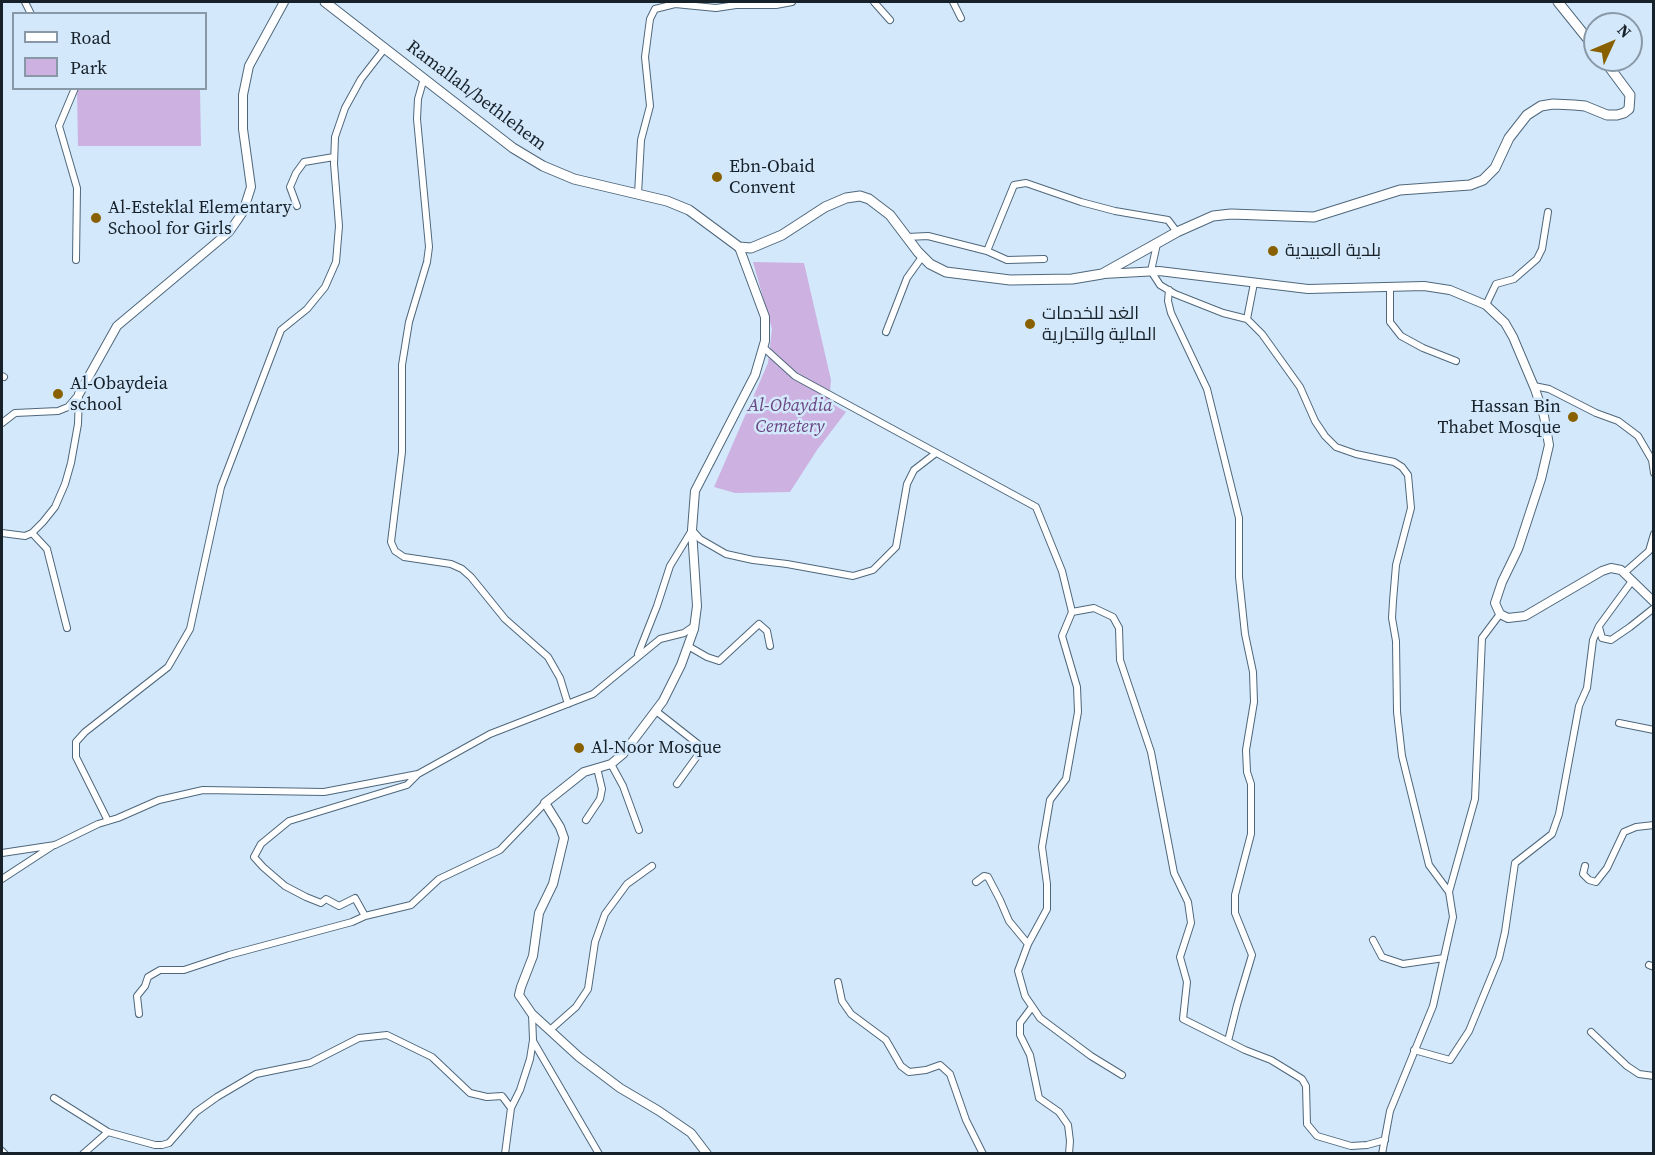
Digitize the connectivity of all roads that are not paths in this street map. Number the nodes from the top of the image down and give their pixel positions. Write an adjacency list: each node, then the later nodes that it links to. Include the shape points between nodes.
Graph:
1 (284, 2): 37 (street, via 249,66 243,95 251,186 243,212 229,232 117,326)
2 (325, 2): 10 (main road, Ramallah/bethlehem)
3 (792, 2): 15 (street, via 716,8 675,4 655,9 645,57 650,106 641,140)
4 (874, 2): 8 (street)
5 (953, 2): 7 (street)
6 (1558, 2): 9 (main road)
7 (961, 18)
8 (890, 20)
9 (1583, 33)
10 (385, 48): 12 (main road, Ramallah/bethlehem); 14 (street, via 345,108 335,137)
11 (1613, 72): 18 (main road, via 1630,95 1629,109 1617,116 1574,105 1541,106 1509,138 1495,168 1483,180 1456,187 1400,190 1314,218 1213,216)
12 (424, 78): 15 (main road, Ramallah/bethlehem, via 471,117 543,166 574,180); 57 (street, via 417,118 428,262 409,322 402,365 402,452 391,542 404,557 451,564 471,577 505,619 548,657)
13 (74, 90): 25 (street, via 59,126 77,188)
14 (334, 157): 16 (street, via 304,162 290,187); 67 (street, via 339,226 336,262 326,288 308,309 281,330 222,487 190,629 168,667 76,742 76,757)
15 (638, 194): 21 (main road, Ramallah/bethlehem, via 688,210)
16 (297, 206)
17 (1548, 212): 31 (street, via 1538,259 1514,279 1497,284)
18 (1177, 232): 20 (main road); 22 (street, via 1168,220 1115,212 1026,183 1014,185)
19 (906, 237): 21 (main road, via 890,215 861,196 825,207 762,244 751,248); 22 (street, via 928,236); 23 (main road)
20 (1157, 244): 26 (street); 27 (main road)
21 (739, 246): 34 (street, via 765,318)
22 (987, 251): 24 (street, via 1007,260)
23 (922, 257): 27 (main road, via 946,272 1010,280 1072,279); 33 (street, via 907,278)
24 (1044, 259)
25 (76, 260)
26 (1151, 271): 27 (street); 28 (street); 30 (street, via 1160,285)
27 (1102, 274)
28 (1254, 283): 29 (street, via 1308,289); 32 (street)
29 (1390, 287): 31 (street, via 1450,290); 35 (street, via 1390,322 1401,336)
30 (1169, 290): 32 (street, via 1223,313); 88 (street, via 1171,313 1207,389 1239,518 1239,577 1253,672 1254,702 1246,750 1251,834 1235,895 1235,913 1252,954)
31 (1486, 305): 36 (street, via 1505,323)
32 (1247, 318): 76 (street, via 1300,387 1315,421 1336,447 1394,462 1408,475 1411,508 1396,565 1392,618 1397,712 1402,756 1430,865)
33 (886, 332)
34 (763, 347): 39 (street, via 795,376); 41 (street, via 750,384 695,491)
35 (1456, 361)
36 (1534, 386): 40 (street, via 1618,421 1638,436 1652,460); 50 (street, via 1549,445 1518,549 1495,603)
37 (80, 394): 38 (street, via 58,411 15,413); 43 (street, via 65,484 55,507)
38 (2, 423)
39 (936, 453): 41 (street, via 914,470 905,493 896,547 873,570 853,576 753,560 726,554); 49 (street, via 1036,507 1062,571)
40 (1653, 473)
41 (692, 531): 51 (street); 56 (street, via 670,566)
42 (2, 533): 43 (street, via 21,537)
43 (32, 533): 53 (street, via 47,549)
44 (1653, 534): 45 (street, via 1649,551)
45 (1624, 573): 46 (street); 50 (street, via 1611,568 1525,615 1508,618)
46 (1632, 581): 47 (street); 52 (street)
47 (1653, 602)
48 (1653, 608): 52 (street, via 1611,640 1602,638)
49 (1072, 612): 79 (street, via 1062,636 1077,687 1078,712 1066,779 1050,800 1042,847 1047,909); 88 (street, via 1094,608 1113,617 1119,628 1120,660 1151,752 1174,873 1188,902 1191,923 1180,957 1187,982 1183,1019)
50 (1500, 614): 76 (street, via 1482,638 1475,799)
51 (695, 625): 54 (street); 56 (street, via 684,633 660,639)
52 (1599, 626): 89 (street, via 1559,814 1552,834 1515,863 1499,958 1469,1031 1450,1060)
53 (67, 628)
54 (688, 646): 55 (street, via 719,661 759,624 767,631); 58 (street)
55 (770, 646)
56 (638, 657): 57 (street, via 593,694)
57 (568, 704): 63 (street, via 490,734)
58 (656, 711): 61 (street); 64 (street, via 702,748)
59 (1618, 723): 60 (street)
60 (1653, 730)
61 (611, 764): 62 (street); 69 (street)
62 (597, 768): 65 (street, via 584,772); 66 (street, via 600,799)
63 (418, 774): 67 (street, via 324,792 203,790 159,800); 77 (street, via 407,785 289,821 261,844 254,857 285,886 306,897 321,903 326,899 339,906 355,898)
64 (677, 784)
65 (545, 803): 77 (street, via 500,850 439,879 411,906); 84 (street, via 564,837 553,884 539,913 533,956 519,996)
66 (586, 820)
67 (108, 821): 70 (street)
68 (1653, 825): 73 (street, via 1636,826 1624,832 1596,882 1583,874)
69 (639, 830)
70 (55, 845): 71 (street); 74 (street)
71 (2, 853)
72 (652, 866): 85 (street, via 627,884 605,914 595,942 588,989 576,1008)
73 (1586, 866)
74 (2, 879)
75 (976, 882): 79 (street, via 988,877 1008,921)
76 (1449, 892): 80 (street, via 1453,916)
77 (365, 916): 83 (street, via 184,970 160,970 148,977 137,996)
78 (1373, 940): 80 (street, via 1382,957 1403,964)
79 (1028, 944): 82 (street, via 1018,970 1024,996)
80 (1444, 958): 89 (street, via 1433,1006)
81 (838, 982): 100 (street, via 842,1001 851,1014 886,1040 901,1066 909,1072 940,1065 950,1074)
82 (1032, 1007): 90 (street, via 1040,1018 1090,1056); 101 (street, via 1020,1023 1020,1035 1030,1055 1039,1098 1059,1112 1068,1125)
83 (139, 1014)
84 (532, 1014): 85 (street); 87 (street)
85 (550, 1030): 99 (street, via 620,1088 691,1133)
86 (1591, 1032): 91 (street, via 1627,1066)
87 (533, 1040): 93 (street, via 520,1090); 98 (street)
88 (1228, 1041): 95 (street, via 1302,1079 1306,1086 1307,1124 1317,1136 1351,1146)
89 (1414, 1050): 95 (street, via 1390,1111)
90 (1122, 1075)
91 (1653, 1077)
92 (54, 1098): 94 (street)
93 (511, 1108): 94 (street, via 502,1096 471,1093 432,1057 387,1035 359,1038 310,1063 256,1074 196,1112 169,1143 155,1145); 97 (street)
94 (108, 1132): 96 (street)
95 (1385, 1140): 102 (street)
96 (83, 1154)
97 (505, 1154)
98 (599, 1154)
99 (707, 1154)
100 (983, 1154)
101 (1069, 1154)
102 (1382, 1154)

